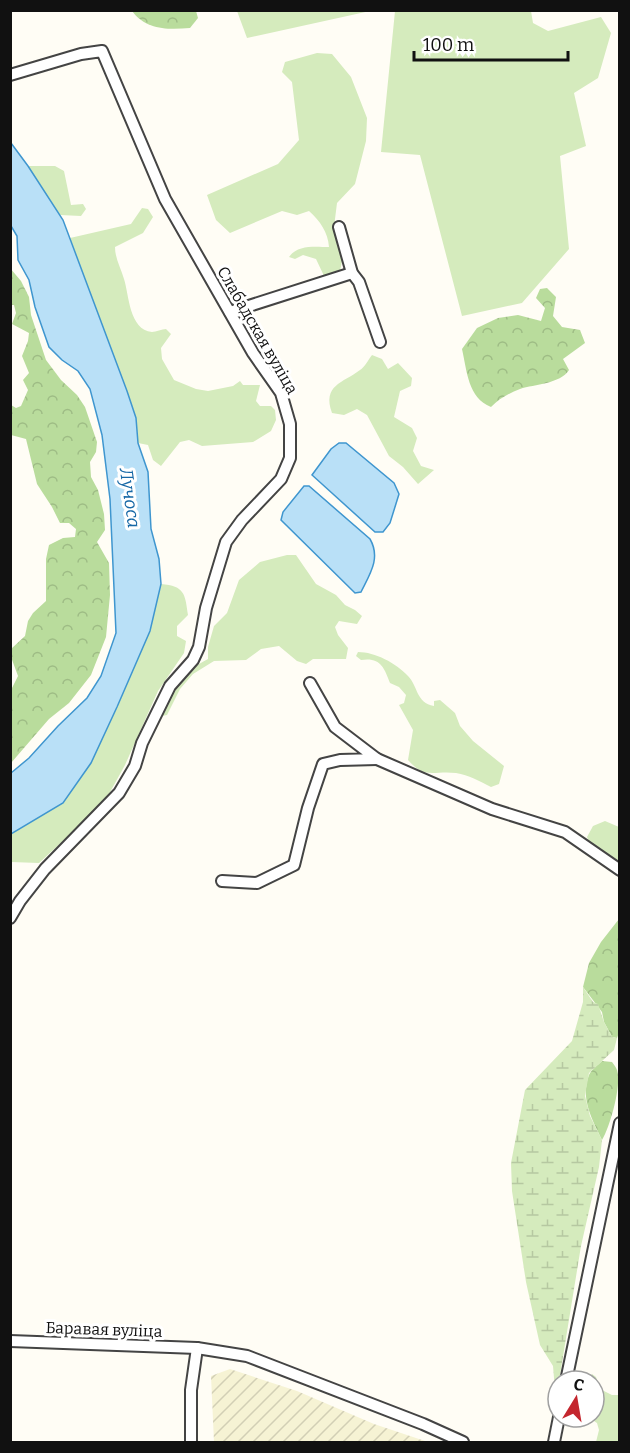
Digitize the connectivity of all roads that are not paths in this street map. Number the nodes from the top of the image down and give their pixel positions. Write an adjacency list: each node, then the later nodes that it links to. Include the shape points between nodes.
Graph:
1 (10, 75): 4 (street, Слабадская вуліца, via 102,51 165,199)
2 (339, 227): 3 (street)
3 (352, 273): 4 (street); 5 (street, via 359,282)
4 (230, 312): 10 (street, Слабадская вуліца, via 281,393 290,423 290,458 281,479 226,542 199,647 170,686 119,793 45,869)
5 (380, 342)
6 (310, 683): 7 (street, via 335,727)
7 (377, 759): 8 (street, via 492,808 565,832); 9 (street, via 323,764 294,865 257,883)
8 (620, 870)
9 (222, 881)
10 (10, 918)
11 (620, 1123): 14 (street)
12 (10, 1341): 13 (street, Баравая вуліца)
13 (197, 1348): 15 (street, via 191,1390); 16 (street, Баравая вуліца, via 247,1356)
14 (569, 1369)
15 (191, 1443)
16 (463, 1443)

